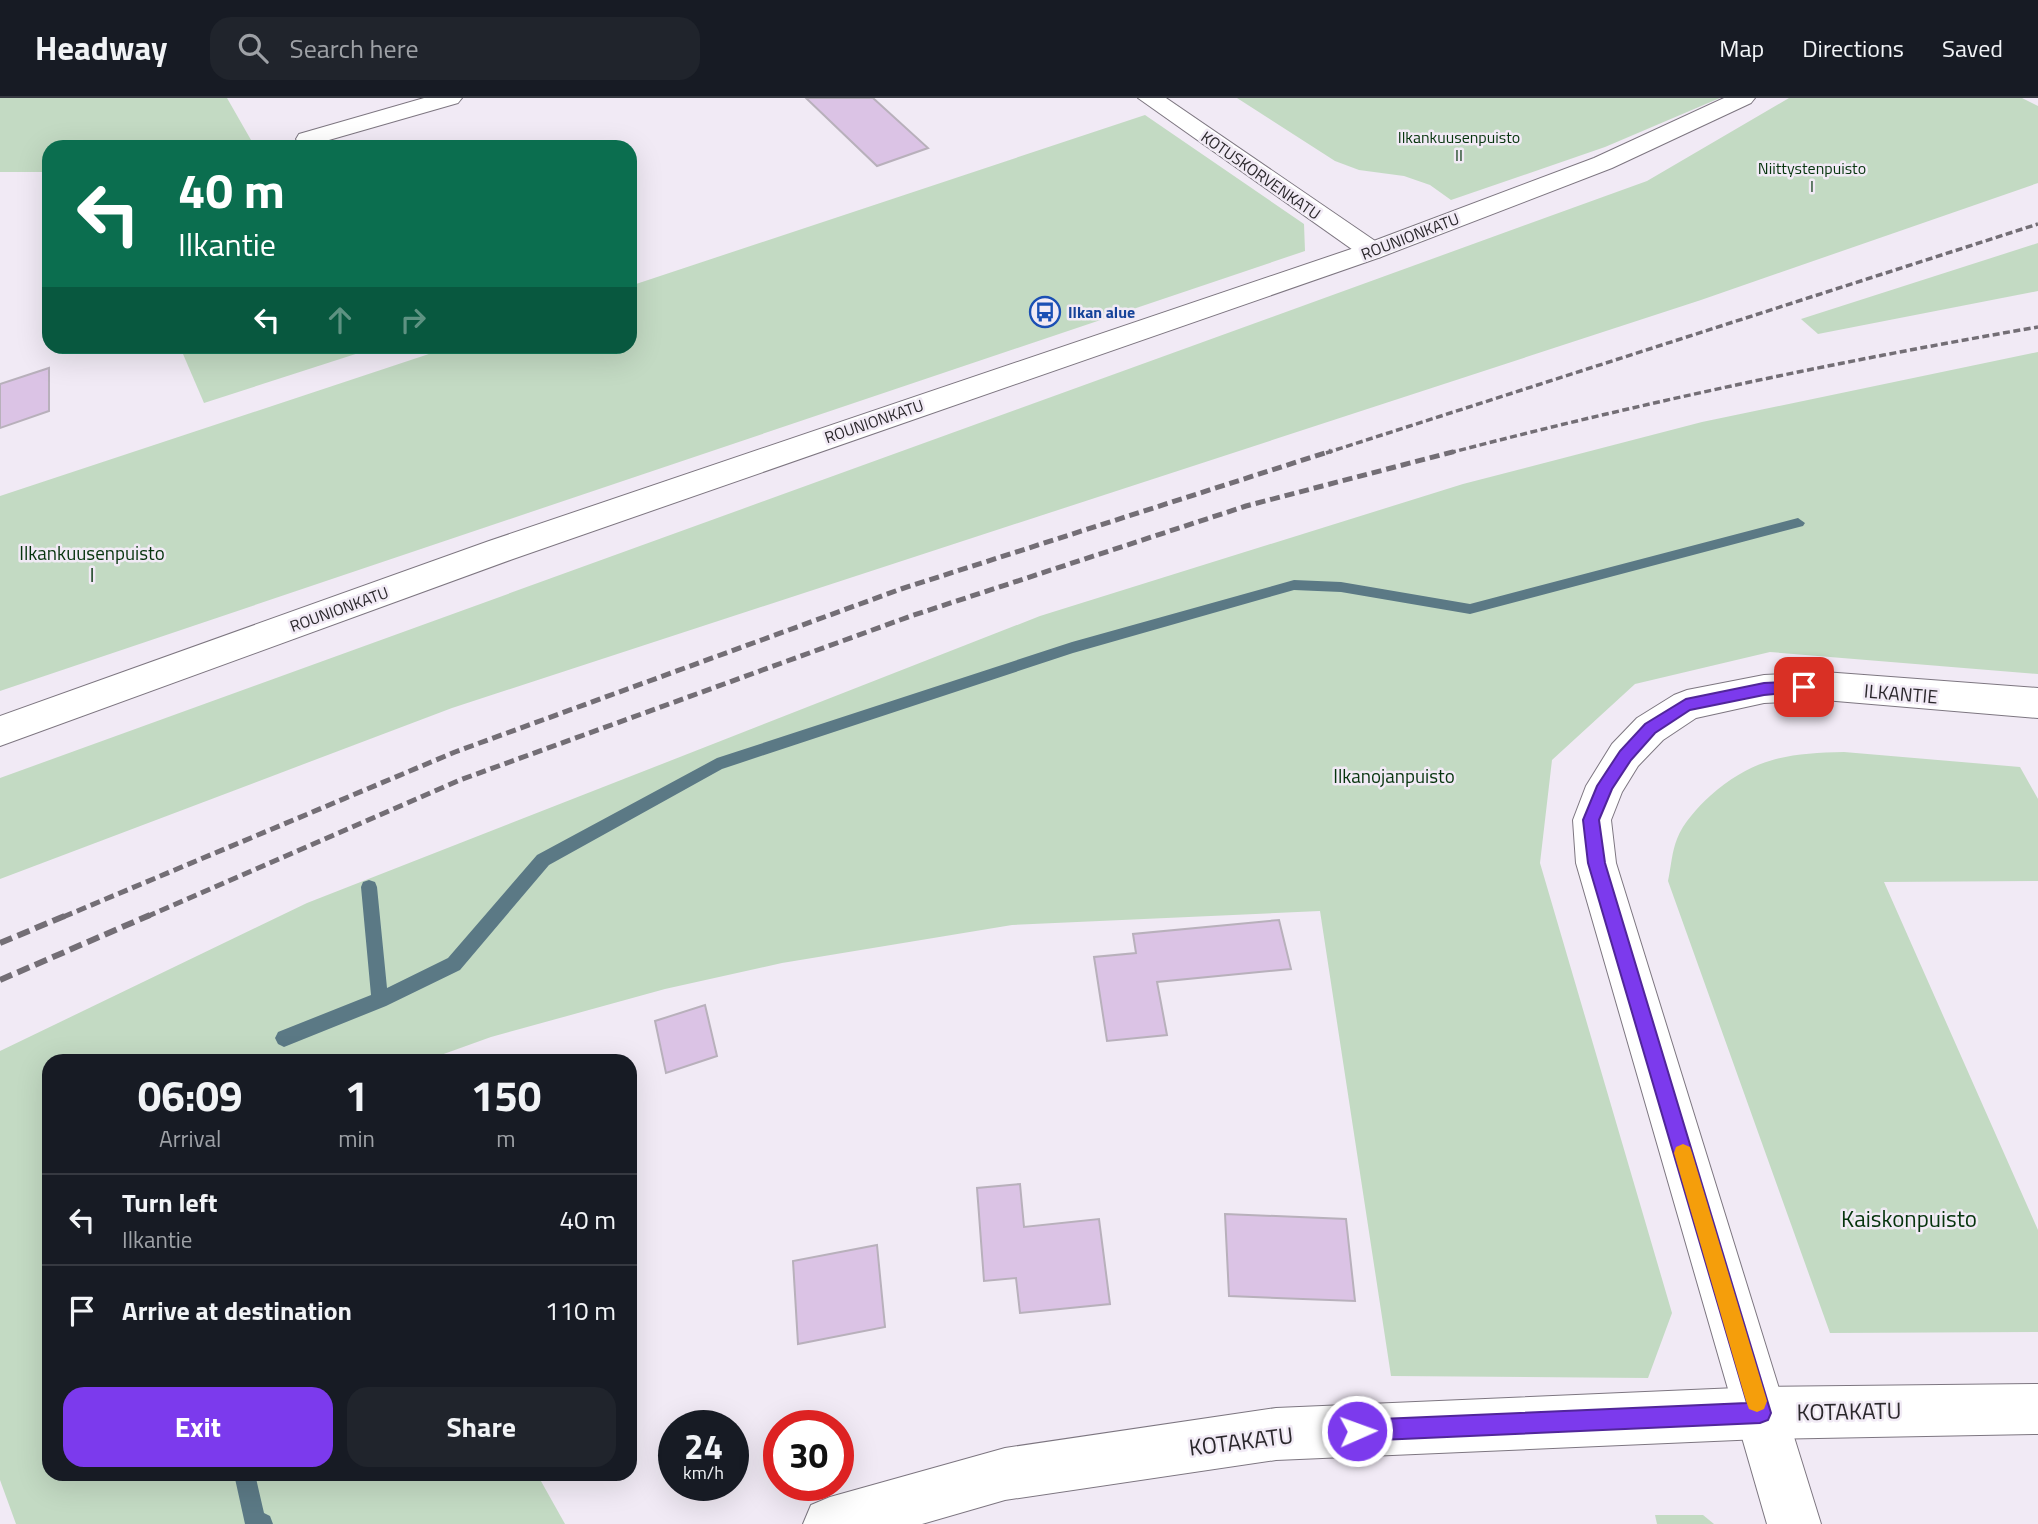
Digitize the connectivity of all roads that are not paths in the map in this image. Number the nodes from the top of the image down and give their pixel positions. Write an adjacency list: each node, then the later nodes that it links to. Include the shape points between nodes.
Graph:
1 (450, 98): 4 (main road)
2 (1150, 98): 5 (main road, KOTUSKORVENKATU)
3 (1743, 98): 5 (main road, ROUNIONKATU, via 1603,163)
4 (308, 139)
5 (1372, 251): 7 (main road, ROUNIONKATU, via 501,550)
6 (2038, 703): 9 (main road, ILKANTIE, via 1825,687 1764,689 1686,705 1650,729 1625,755 1591,820 1596,863)
7 (0, 731)
8 (2038, 1409): 9 (main road, KOTAKATU)
9 (1760, 1413): 10 (main road, KOTAKATU, via 1276,1434 1005,1474); 11 (main road, ILKANTIE)
10 (830, 1524)
11 (1794, 1524)

